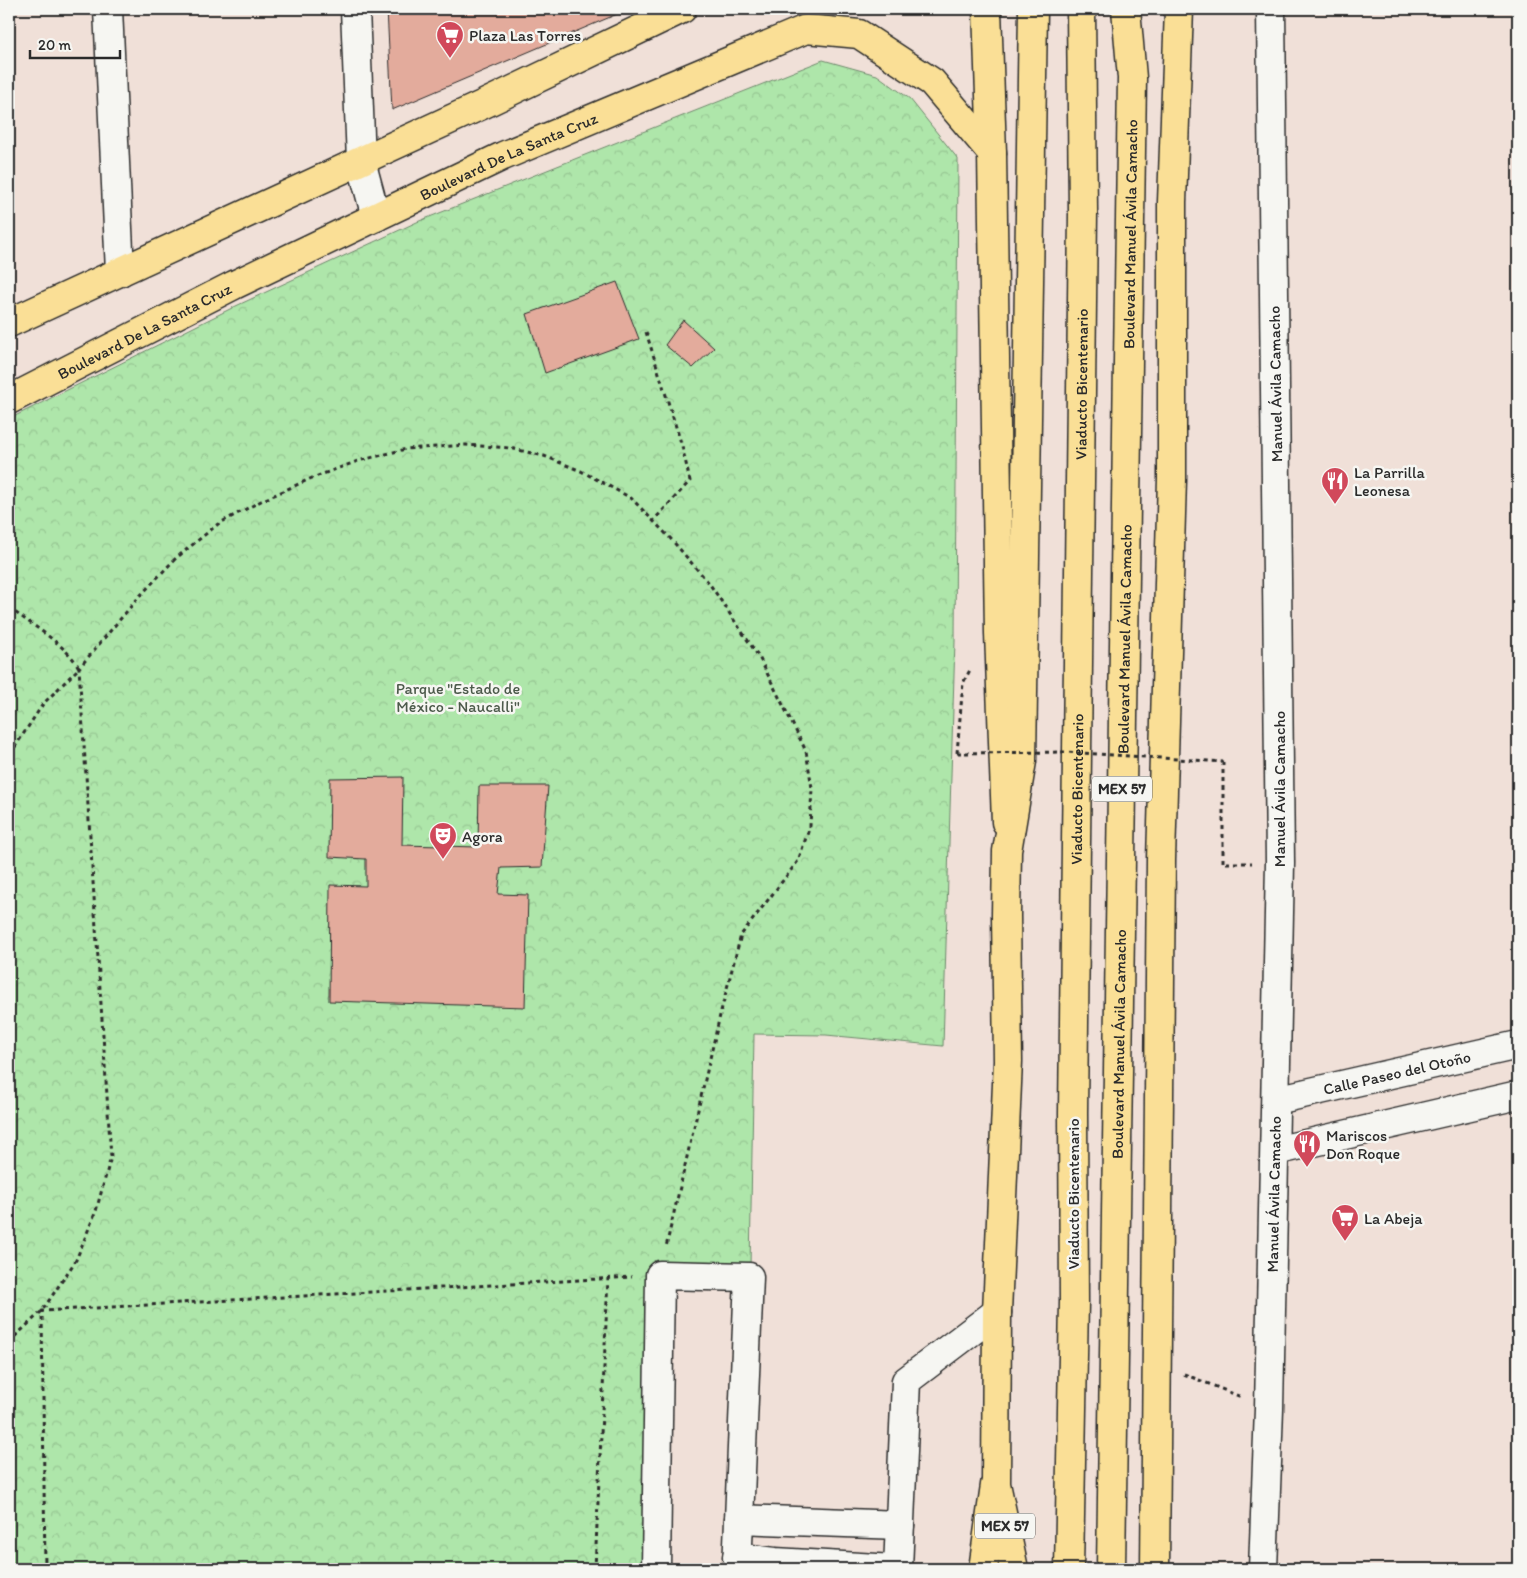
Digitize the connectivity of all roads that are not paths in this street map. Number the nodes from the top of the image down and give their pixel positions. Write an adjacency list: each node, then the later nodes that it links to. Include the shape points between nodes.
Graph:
1 (108, 9): 16 (street)
2 (355, 9): 14 (street)
3 (682, 9): 14 (main road)
4 (986, 9): 13 (main road)
5 (1033, 9): 19 (main road, MEX 57, via 1022,761)
6 (1081, 9): 33 (main road, Viaducto Bicentenario, via 1083,222)
7 (1126, 9): 12 (main road, Boulevard Manuel Ávila Camacho / MEX 57)
8 (1140, 9): 12 (main road)
9 (1180, 9): 35 (main road, via 1172,202 1172,479 1161,860)
10 (1271, 9): 22 (street, Manuel Ávila Camacho, via 1280,863)
11 (804, 19): 13 (main road, Boulevard De La Santa Cruz, via 859,34 932,82); 15 (main road, Boulevard De La Santa Cruz)
12 (1132, 78): 34 (main road, Boulevard Manuel Ávila Camacho / MEX 57)
13 (992, 153): 19 (main road, via 999,623)
14 (361, 161): 15 (street); 16 (main road)
15 (376, 217): 18 (main road, Boulevard De La Santa Cruz, via 234,285)
16 (120, 272): 17 (main road)
17 (9, 323)
18 (9, 400)
19 (1007, 851): 24 (main road, MEX 57, via 1008,1062)
20 (1518, 1045): 22 (street, Calle Paseo del Otoño)
21 (1518, 1095): 23 (street)
22 (1276, 1100): 23 (street, Manuel Ávila Camacho)
23 (1274, 1151): 36 (street, Manuel Ávila Camacho)
24 (997, 1312): 25 (main road, MEX 57); 27 (street, via 906,1382)
25 (996, 1484): 31 (main road); 32 (main road, MEX 57)
26 (739, 1519): 27 (street); 28 (street); 29 (street, via 749,1277 660,1275)
27 (900, 1525): 30 (street)
28 (737, 1563): 30 (street)
29 (656, 1569)
30 (896, 1569)
31 (983, 1569)
32 (1014, 1569)
33 (1069, 1569)
34 (1111, 1569)
35 (1155, 1569)
36 (1263, 1569)

